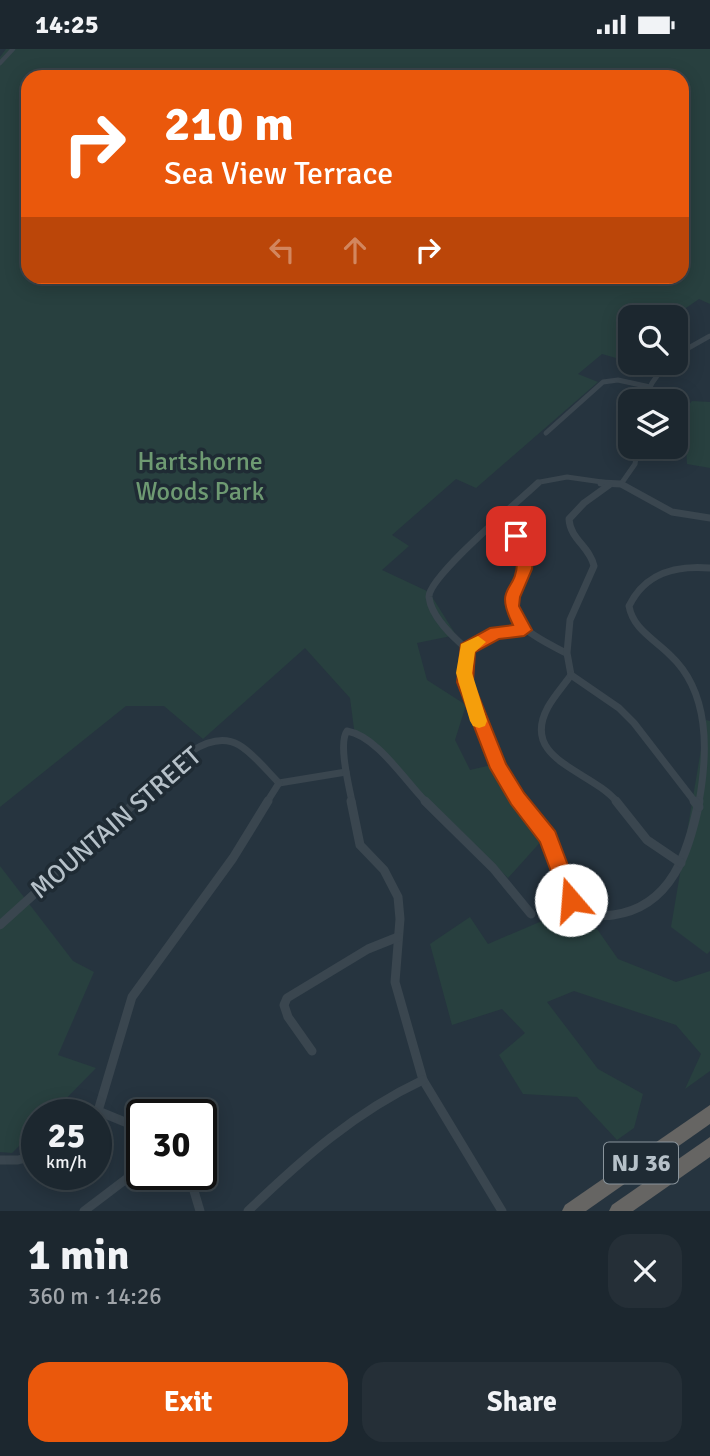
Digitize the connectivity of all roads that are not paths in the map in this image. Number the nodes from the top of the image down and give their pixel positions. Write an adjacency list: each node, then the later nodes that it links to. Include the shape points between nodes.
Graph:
1 (13, 49): 2 (street)
2 (0, 64)
3 (710, 336): 4 (street)
4 (688, 348)
5 (658, 375): 6 (street)
6 (650, 387): 7 (street, via 618,380 603,382)
7 (546, 433)
8 (636, 459): 9 (street)
9 (621, 484): 10 (street); 12 (street, via 672,512)
10 (608, 486): 11 (street, via 572,477 549,479 529,490); 16 (street, via 569,519 572,535 594,564 572,612)
11 (503, 516): 14 (street, via 525,559 511,601); 15 (street, via 448,565 429,595 440,621)
12 (710, 518)
13 (710, 568): 20 (street, via 672,569 652,578 637,590 629,606 633,621 675,660 700,702 706,752)
14 (524, 630): 15 (street, via 496,633); 16 (street)
15 (467, 649): 21 (street, via 466,686 502,775 548,837 571,900 587,912 612,916 638,908 659,895)
16 (566, 653): 17 (street)
17 (571, 675): 20 (street, via 634,723); 21 (street, via 547,708 543,745 608,791 647,840)
18 (346, 772): 19 (street); 22 (street, via 347,731 365,737 493,868); 24 (street, via 360,845 384,870 398,897)
19 (279, 783): 23 (street, MOUNTAIN STREET, via 239,745 223,740 198,746); 27 (street, via 233,858 132,997)
20 (699, 807): 21 (street)
21 (681, 863)
22 (531, 914)
23 (0, 925)
24 (398, 937): 25 (street, via 368,949 287,997 288,1017); 26 (street, via 394,982)
25 (312, 1051)
26 (423, 1080): 36 (street, via 397,1091 342,1127); 37 (street)
27 (99, 1099)
28 (710, 1114): 38 (highway, NJ 36)
29 (710, 1146): 39 (highway, NJ 36)
30 (21, 1159): 31 (street)
31 (0, 1160)
32 (126, 1179): 34 (street)
33 (194, 1190): 35 (street)
34 (84, 1211)
35 (200, 1211)
36 (248, 1211)
37 (502, 1211)
38 (571, 1211)
39 (618, 1211)

